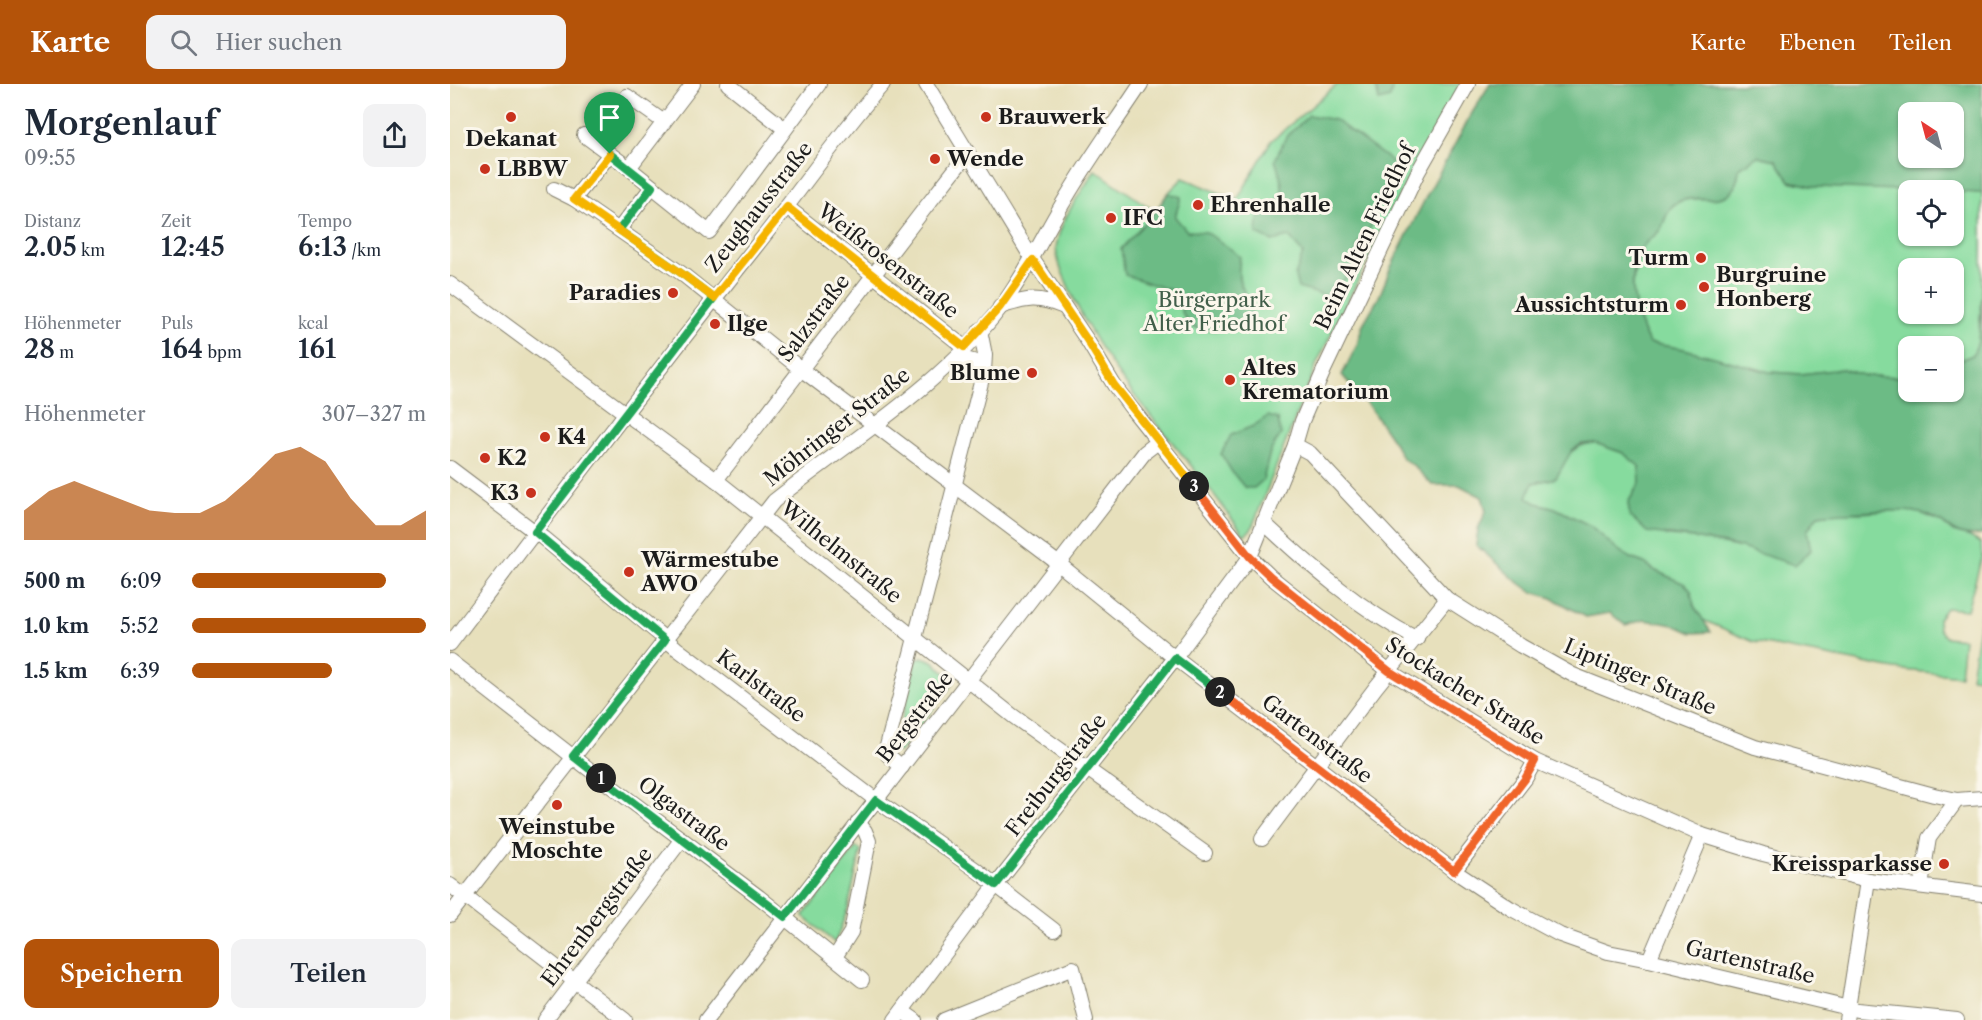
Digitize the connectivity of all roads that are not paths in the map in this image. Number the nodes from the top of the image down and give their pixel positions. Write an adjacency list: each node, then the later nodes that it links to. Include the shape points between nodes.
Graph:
1 (693, 84): 9 (street)
2 (728, 84): 10 (street)
3 (819, 84): 10 (street)
4 (883, 84): 18 (street, Zeughausstraße)
5 (926, 84): 13 (street, Stockacher Straße)
6 (1141, 84): 20 (street, Möhringer Straße, via 1066,197)
7 (1468, 84): 34 (street, Beim Alten Friedhof, via 1418,172 1324,370)
8 (627, 96): 9 (street)
9 (664, 122): 14 (street)
10 (785, 129): 15 (street, via 709,232)
11 (584, 135): 12 (street)
12 (610, 154): 14 (street); 17 (street)
13 (969, 156): 20 (street, Stockacher Straße); 21 (street, Salzstraße)
14 (629, 168): 15 (street)
15 (652, 187): 19 (street)
16 (554, 189): 17 (street, Gartenstraße)
17 (574, 199): 19 (street, Gartenstraße)
18 (787, 207): 21 (street, Weißrosenstraße); 23 (street, Zeughausstraße)
19 (619, 230): 23 (street, Gartenstraße)
20 (1033, 260): 24 (street, Möhringer Straße); 25 (street, Stockacher Straße)
21 (874, 274): 27 (street, Weißrosenstraße); 29 (street, Salzstraße)
22 (450, 284): 31 (street, Wilhelmstraße)
23 (714, 298): 29 (street, Gartenstraße); 31 (street, Zeughausstraße)
24 (1000, 307): 25 (street, via 1041,298); 26 (street, Möhringer Straße)
25 (1065, 308): 33 (street, Stockacher Straße, via 1114,385)
26 (980, 330): 27 (street, Möhringer Straße); 30 (street)
27 (964, 347): 28 (street, Möhringer Straße)
28 (948, 364): 30 (street, via 967,358); 32 (street, Möhringer Straße)
29 (802, 370): 32 (street, Gartenstraße); 36 (street, Salzstraße)
30 (984, 371): 37 (street)
31 (627, 413): 36 (street, Wilhelmstraße); 40 (street, Zeughausstraße)
32 (876, 426): 37 (street, Gartenstraße); 38 (street, Möhringer Straße, via 774,501)
33 (1158, 442): 41 (street, Stockacher Straße); 42 (street, Bergstraße, via 1145,452)
34 (1295, 445): 39 (street); 43 (street, Liptinger Straße, via 1310,453)
35 (450, 468): 40 (street, Karlstraße)
36 (716, 480): 38 (street, Wilhelmstraße)
37 (955, 484): 42 (street, Gartenstraße); 44 (street)
38 (763, 515): 44 (street, Wilhelmstraße); 46 (street, Möhringer Straße)
39 (1263, 522): 41 (street); 45 (street, Stockacher Straße, via 1315,570 1395,628)
40 (535, 532): 46 (street, Karlstraße); 47 (street, Zeughausstraße)
41 (1250, 557): 48 (street, Freiburgstraße); 50 (street, Stockacher Straße)
42 (1059, 564): 48 (street, Gartenstraße); 51 (street, Bergstraße)
43 (1447, 599): 45 (street); 59 (street, Liptinger Straße, via 1573,675 1730,738)
44 (916, 639): 51 (street, Wilhelmstraße); 55 (street, via 886,750)
45 (1417, 639): 50 (street)
46 (665, 640): 52 (street, Möhringer Straße); 58 (street, Karlstraße)
47 (450, 644)
48 (1175, 658): 54 (street, Gartenstraße); 56 (street, Freiburgstraße)
49 (450, 661): 52 (street, Olgastraße)
50 (1389, 671): 53 (street, Stockacher Straße); 54 (street)
51 (970, 681): 55 (street, Bergstraße); 56 (street, Wilhelmstraße)
52 (573, 756): 62 (street, Olgastraße); 71 (street, Möhringer Straße)
53 (1535, 761): 61 (street, Stockacher Straße); 65 (street)
54 (1316, 764): 63 (street); 65 (street, Gartenstraße)
55 (902, 766): 58 (street, Bergstraße)
56 (1088, 770): 64 (street, Wilhelmstraße); 68 (street, Freiburgstraße)
57 (1982, 798): 59 (street, Liptinger Straße)
58 (876, 800): 60 (street, Bergstraße); 68 (street, Karlstraße)
59 (1957, 800): 69 (street, via 1929,838)
60 (858, 822): 73 (street, Bergstraße); 75 (street, via 869,841 851,932)
61 (1702, 835): 66 (street, Stockacher Straße); 76 (street)
62 (682, 839): 73 (street, Olgastraße); 77 (street, Ehrenbergstraße)
63 (1262, 839)
64 (1205, 853)
65 (1454, 871): 76 (street, Gartenstraße, via 1560,935 1608,952)
66 (1868, 880): 69 (street, Stockacher Straße); 79 (street)
67 (450, 885): 71 (street)
68 (996, 885): 74 (street, Karlstraße); 80 (street, Freiburgstraße)
69 (1921, 886): 70 (street, Stockacher Straße)
70 (1982, 894)
71 (465, 896): 72 (street, Möhringer Straße); 77 (street)
72 (450, 915)
73 (785, 917): 75 (street, Olgastraße); 83 (street, Bergstraße)
74 (1054, 930)
75 (835, 957): 78 (street, Olgastraße)
76 (1649, 960): 79 (street, Gartenstraße)
77 (575, 980): 81 (street, Ehrenbergstraße); 82 (street)
78 (862, 980)
79 (1847, 1014): 87 (street, Gartenstraße)
80 (899, 1015): 84 (street)
81 (545, 1020)
82 (625, 1020)
83 (706, 1020)
84 (915, 1020)
85 (944, 1020): 86 (street, via 1073,968)
86 (1086, 1020)
87 (1957, 1020)

